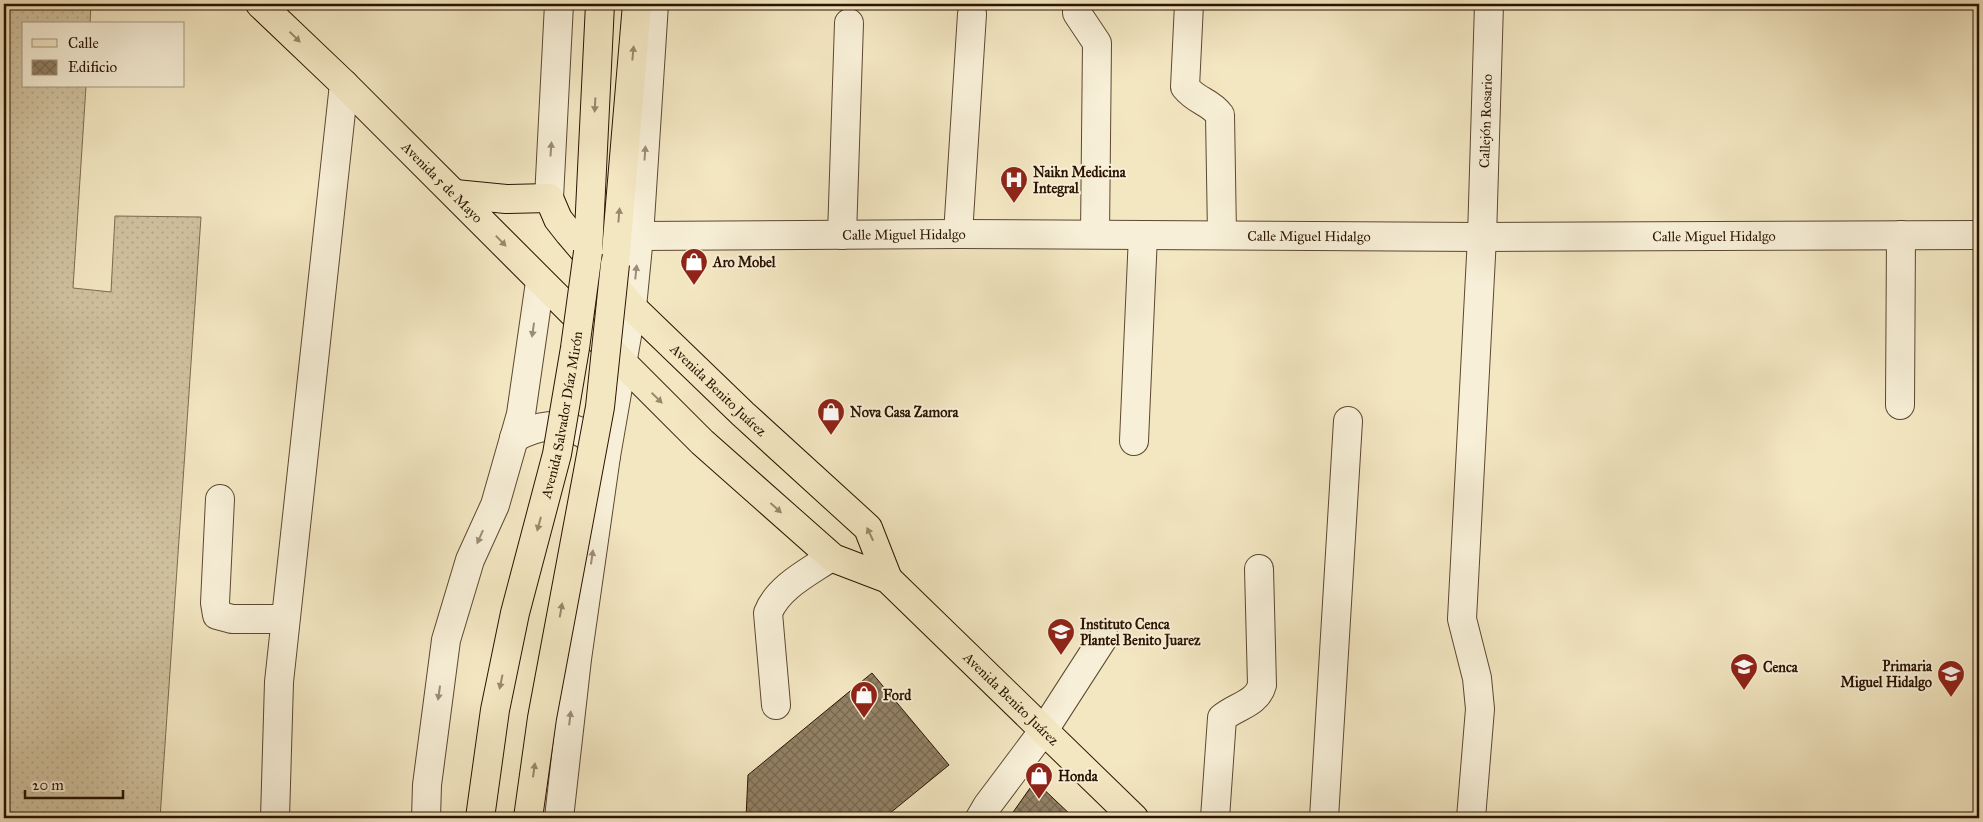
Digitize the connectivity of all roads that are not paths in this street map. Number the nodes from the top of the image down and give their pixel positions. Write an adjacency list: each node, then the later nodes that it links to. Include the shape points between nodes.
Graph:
1 (260, 4): 11 (main road, Avenida 5 de Mayo, one-way to 11)
2 (559, 4): 13 (street, one-way to 2)
3 (600, 4): 41 (main road, Avenida Salvador Díaz Mirón, one-way to 41, bridge, via 588,252 575,348 557,454 515,613 495,710)
4 (637, 4): 42 (main road, one-way to 4, bridge, via 550,671 600,407)
5 (654, 4): 21 (street, one-way to 5)
6 (1077, 4): 15 (street, via 1077,13 1097,43)
7 (1189, 4): 18 (street, via 1186,87 1193,97 1214,107 1220,115)
8 (1489, 4): 22 (street, Callejón Rosario)
9 (972, 14): 14 (street)
10 (850, 23): 16 (street)
11 (344, 84): 12 (main road, Avenida 5 de Mayo); 35 (street)
12 (455, 194): 13 (main road, via 506,199); 23 (main road, Avenida 5 de Mayo, one-way to 23)
13 (549, 198): 24 (main road, Avenida Benito Juárez, via 558,219)
14 (958, 234): 15 (street, Calle Miguel Hidalgo); 16 (street, Calle Miguel Hidalgo)
15 (1095, 234): 17 (street, Calle Miguel Hidalgo)
16 (842, 235): 21 (street, Calle Miguel Hidalgo)
17 (1143, 235): 18 (street, Calle Miguel Hidalgo); 29 (street)
18 (1222, 235): 22 (street, Calle Miguel Hidalgo)
19 (1901, 235): 20 (street, Calle Miguel Hidalgo); 22 (street, Calle Miguel Hidalgo); 26 (street)
20 (1979, 235)
21 (639, 236): 24 (street, one-way to 21)
22 (1482, 237): 48 (street, Callejón Rosario, via 1462,619 1477,678 1480,709)
23 (540, 282): 25 (main road, Avenida 5 de Mayo); 28 (street, one-way to 28, via 521,414)
24 (632, 307): 25 (street); 34 (main road, Avenida Benito Juárez, one-way to 24, via 868,528)
25 (622, 364): 30 (street); 32 (main road, Avenida Benito Juárez, one-way to 32, via 702,442)
26 (1900, 405)
27 (1348, 421): 47 (street)
28 (514, 438): 30 (street, via 530,428 556,425 584,434); 40 (street, one-way to 40, via 495,505 470,560 446,640 427,785)
29 (1134, 441)
30 (606, 456): 43 (street, one-way to 30, via 577,659)
31 (220, 499): 35 (street, via 217,615 232,619)
32 (831, 557): 34 (main road, Avenida Benito Juárez); 37 (street, via 772,602 768,613)
33 (1259, 569): 46 (street, via 1262,685 1254,700 1229,711 1222,718)
34 (888, 579): 38 (main road, Avenida Benito Juárez)
35 (285, 619): 39 (street, via 279,682)
36 (1104, 637): 38 (street)
37 (776, 705)
38 (1044, 730): 44 (street); 45 (main road, Avenida Benito Juárez)
39 (275, 818)
40 (426, 818)
41 (480, 818)
42 (528, 818)
43 (559, 818)
44 (980, 818)
45 (1134, 818)
46 (1215, 818)
47 (1324, 818)
48 (1471, 818)

